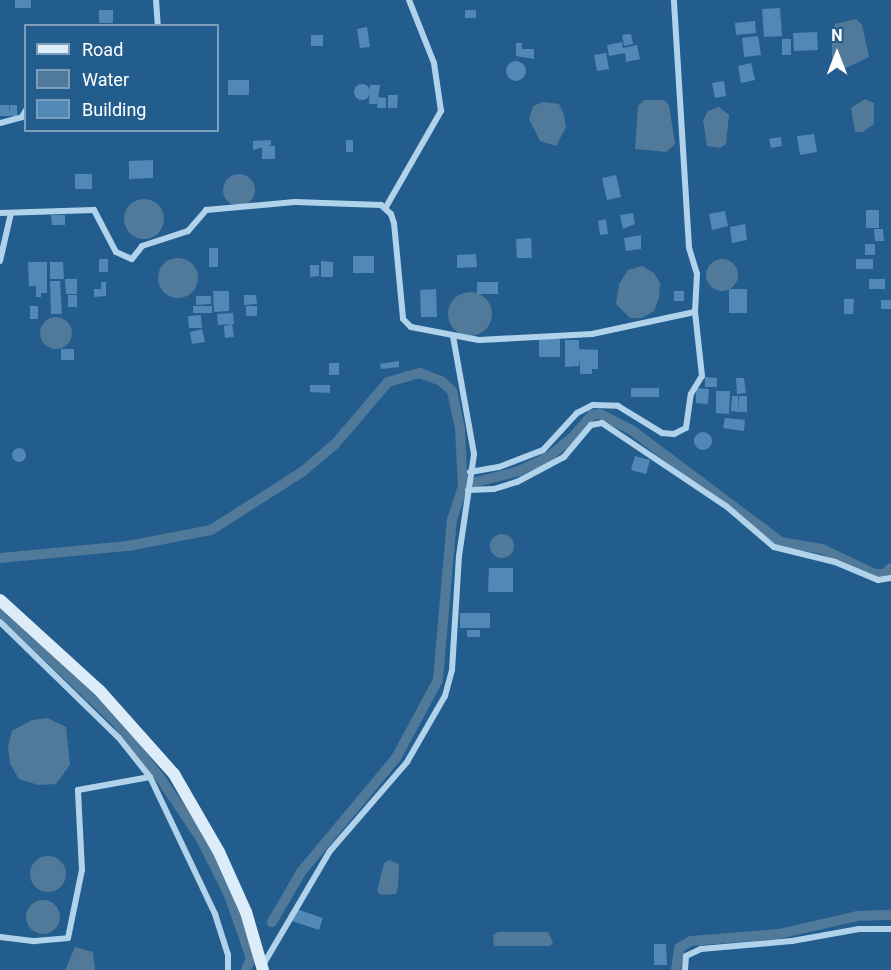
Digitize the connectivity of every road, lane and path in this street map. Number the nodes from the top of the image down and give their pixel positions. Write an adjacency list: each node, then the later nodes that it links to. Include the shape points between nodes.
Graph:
1 (156, 0): 4 (street)
2 (409, 0): 7 (street, via 434,63 441,111)
3 (674, 0): 11 (street, via 689,247 697,274)
4 (158, 24)
5 (24, 114): 6 (street)
6 (0, 123)
7 (386, 207): 9 (street, via 295,202 206,210 188,231 142,246 132,259 116,252 94,210); 12 (street, via 394,223 403,318 411,327)
8 (0, 213): 9 (street)
9 (11, 213): 10 (street)
10 (0, 261)
11 (695, 312): 12 (street, via 592,334 479,340); 13 (street, via 702,376 691,394 686,428 674,434 662,433 618,406 593,405 577,413 543,450 499,467)
12 (453, 336): 13 (street, via 473,438)
13 (470, 472): 14 (street)
14 (468, 490): 15 (street, via 494,489 517,482 564,457 591,425 602,423 726,506 774,547 835,562 878,580); 21 (street, via 459,556 452,670 446,696 407,762 330,851)
15 (891, 578)
16 (0, 600): 21 (street, via 100,691 174,774 219,852 246,912)
17 (0, 622): 18 (street, via 119,738)
18 (150, 777): 20 (street, via 78,790 82,870 74,926 68,938 35,941); 22 (street, via 215,914 228,955)
19 (891, 929): 23 (street, via 859,929 792,942 701,949 686,956)
20 (0, 937)
21 (262, 968)
22 (228, 970)
23 (686, 970)

